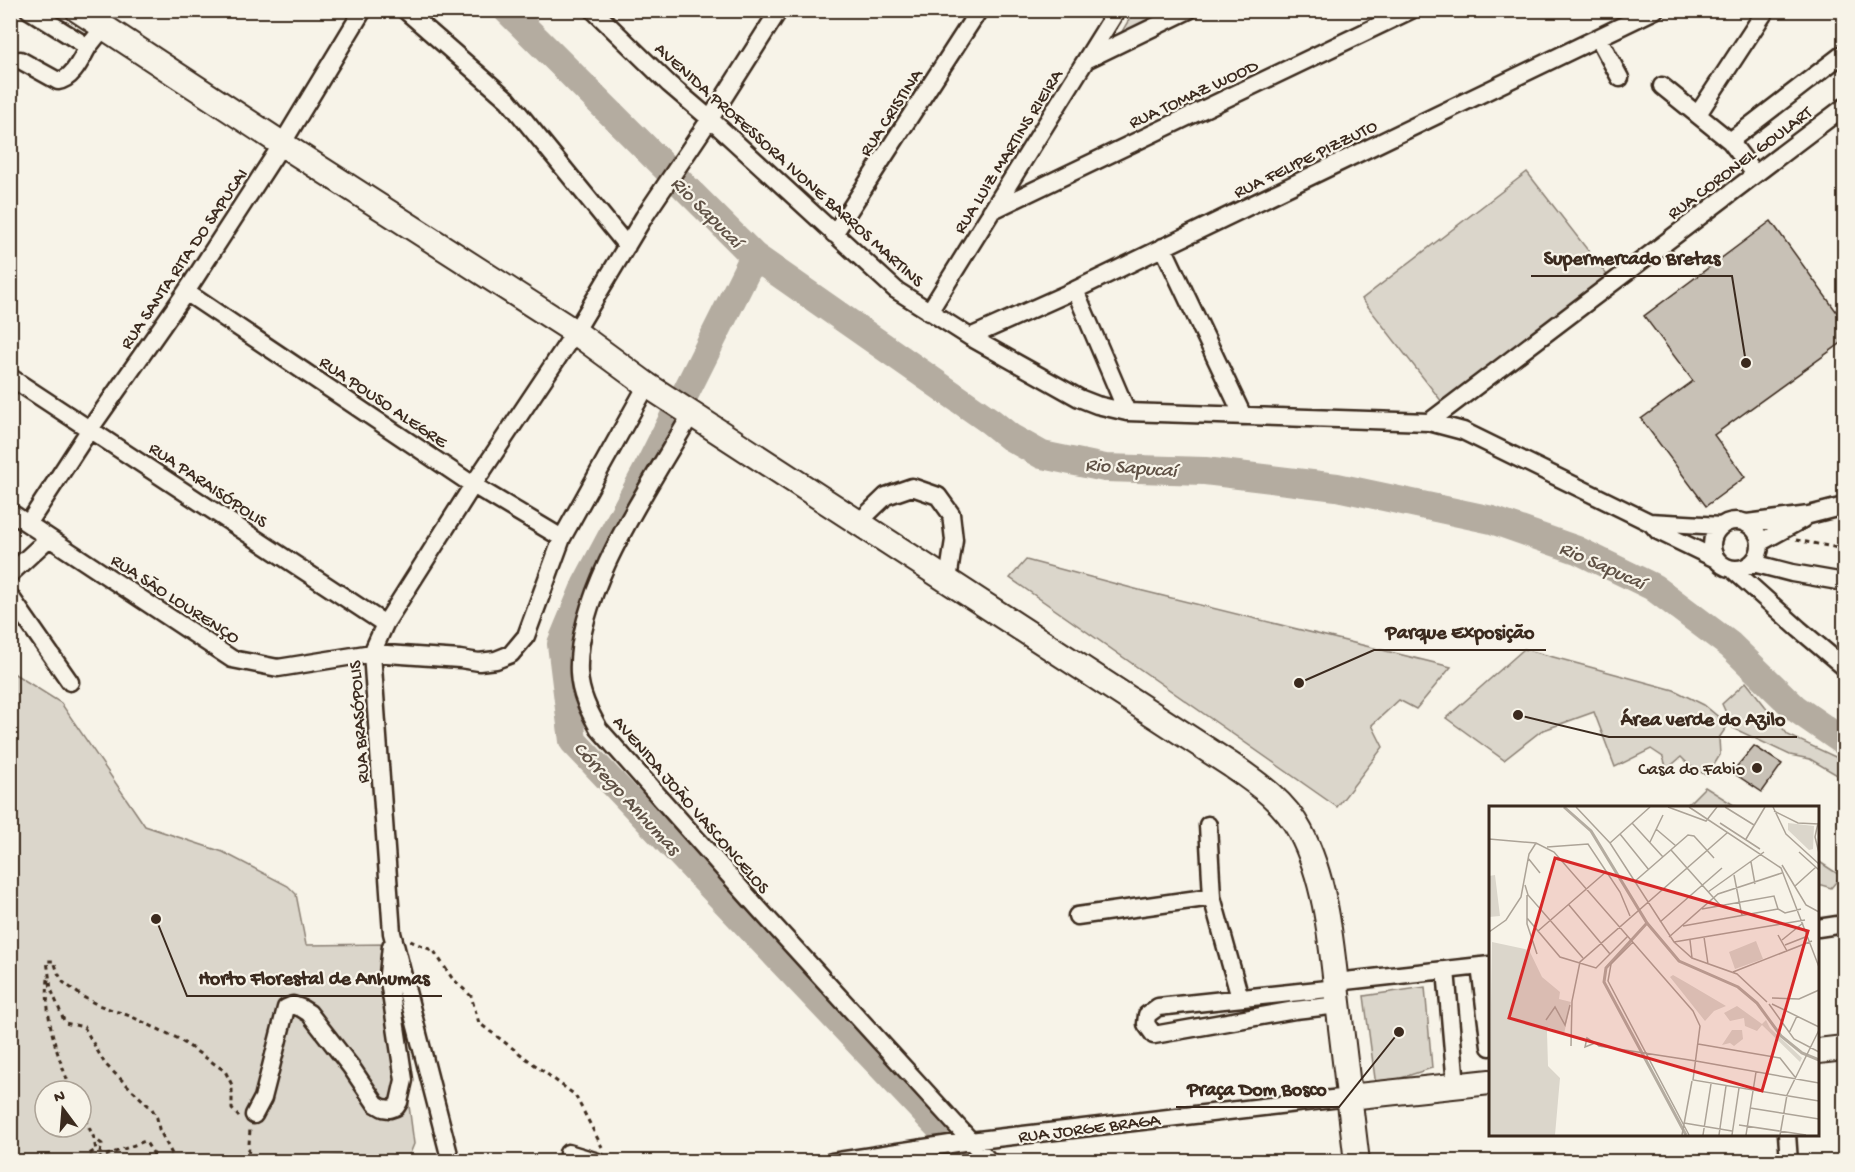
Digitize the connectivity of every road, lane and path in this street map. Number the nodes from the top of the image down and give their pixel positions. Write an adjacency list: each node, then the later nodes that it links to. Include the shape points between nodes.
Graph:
1 (78, 10): 14 (highway)
2 (363, 10): 26 (street, RUA SANTA RITA DO SAPUCAI)
3 (405, 10): 30 (street, via 508,100)
4 (593, 10): 24 (street, AVENIDA PROFESSORA IVONE BARROS MARTINS)
5 (779, 10): 24 (street)
6 (979, 10): 29 (street, RUA CRISTINA)
7 (1117, 10): 18 (street, RUA LUIZ MARTINS RIEIRA)
8 (1189, 10): 18 (street)
9 (1411, 10): 13 (street, RUA TOMAZ WOOD)
10 (1655, 10): 15 (street, RUA FELIPE PIZZUTO)
11 (1766, 10): 23 (street)
12 (31, 11): 16 (street)
13 (1381, 17): 28 (street, RUA TOMAZ WOOD)
14 (104, 27): 16 (street); 26 (highway)
15 (1599, 39): 20 (street); 31 (street, RUA FELIPE PIZZUTO)
16 (88, 47): 19 (street, via 64,81)
17 (1845, 53): 25 (street)
18 (1088, 59): 28 (street, RUA LUIZ MARTINS RIEIRA)
19 (20, 60)
20 (1620, 78)
21 (1662, 86): 23 (street)
22 (1845, 107): 27 (street, RUA CORONEL GOULART)
23 (1698, 114): 25 (street)
24 (710, 119): 29 (street, AVENIDA PROFESSORA IVONE BARROS MARTINS); 30 (street, RUA BRASÓPOLIS)
25 (1730, 141): 27 (street)
26 (282, 144): 33 (street, RUA SANTA RITA DO SAPUCAI); 35 (highway)
27 (1755, 174): 42 (street, RUA CORONEL GOULART)
28 (991, 211): 34 (street, RUA LUIZ MARTINS RIEIRA)
29 (834, 234): 34 (street, AVENIDA PROFESSORA IVONE BARROS MARTINS, via 896,290)
30 (627, 246): 35 (street, RUA BRASÓPOLIS)
31 (1163, 247): 32 (street, RUA FELIPE PIZZUTO); 41 (street)
32 (1075, 290): 36 (street, RUA FELIPE PIZZUTO); 40 (street)
33 (186, 292): 43 (street, RUA SANTA RITA DO SAPUCAI); 44 (street, RUA POUSO ALEGRE)
34 (929, 312): 36 (street, AVENIDA PROFESSORA IVONE BARROS MARTINS)
35 (575, 332): 38 (highway); 44 (street, RUA BRASÓPOLIS)
36 (970, 337): 40 (street, AVENIDA PROFESSORA IVONE BARROS MARTINS, via 1079,398)
37 (10, 377): 43 (street, RUA PARAISÓPOLIS)
38 (652, 388): 39 (highway); 54 (street, RUA SÃO LOURENÇO)
39 (688, 411): 48 (highway); 89 (street, AVENIDA JOÃO VASCONCELOS, via 613,550 589,608 580,644 579,674 584,702 598,729)
40 (1127, 412): 41 (street, AVENIDA PROFESSORA IVONE BARROS MARTINS)
41 (1243, 416): 42 (street, AVENIDA PROFESSORA IVONE BARROS MARTINS)
42 (1429, 422): 49 (street, AVENIDA PROFESSORA IVONE BARROS MARTINS, via 1463,431)
43 (90, 429): 51 (street, RUA SANTA RITA DO SAPUCAI); 64 (street, RUA PARAISÓPOLIS)
44 (473, 485): 54 (street, RUA POUSO ALEGRE); 64 (street, RUA BRASÓPOLIS)
45 (1845, 506): 47 (street)
46 (10, 512): 51 (street, RUA SÃO LOURENÇO)
47 (1809, 515): 50 (street); 55 (street)
48 (860, 522): 61 (highway); 61 (street, via 886,496 912,487 938,496 951,513 954,540)
49 (1649, 522): 52 (street, AVENIDA PROFESSORA IVONE BARROS MARTINS); 57 (street, AVENIDA PROFESSORA IVONE BARROS MARTINS, via 1658,531)
50 (1747, 523): 52 (street); 55 (street)
51 (28, 524): 53 (street, RUA SÃO LOURENÇO)
52 (1721, 526): 57 (street, via 1713,538)
53 (49, 538): 60 (street); 65 (street, RUA SÃO LOURENÇO, via 232,659 278,668)
54 (562, 538): 65 (street, RUA SÃO LOURENÇO, via 526,636 511,654 479,662)
55 (1767, 539): 56 (path); 58 (street)
56 (1845, 549)
57 (1716, 559): 59 (street)
58 (1753, 563): 59 (street); 62 (street)
59 (1732, 569): 66 (street)
60 (10, 574)
61 (948, 580): 77 (highway, via 1232,765 1283,807 1311,855 1325,907)
62 (1845, 582)
63 (10, 596): 67 (street)
64 (385, 624): 65 (street, RUA BRASÓPOLIS)
65 (372, 653): 73 (street, RUA BRASÓPOLIS)
66 (1845, 667)
67 (70, 682)
68 (1208, 825): 69 (street)
69 (1212, 897): 70 (street); 78 (street)
70 (1077, 916)
71 (1845, 924): 72 (street)
72 (1819, 928)
73 (392, 933): 86 (street, via 388,974 404,1080 399,1102 390,1109 376,1104 317,1023 293,1005 286,1008 282,1017 279,1039); 90 (path, via 434,951 452,978 471,996 479,1023 575,1095); 96 (street, RUA BRASÓPOLIS)
74 (1485, 965): 75 (street); 79 (street)
75 (1446, 970): 77 (street); 84 (street)
76 (49, 974): 82 (path, via 48,1016); 86 (path, via 46,964 52,960 63,982 84,997 177,1038 214,1063 229,1078 235,1114); 94 (path, via 65,1023 84,1027 105,1064 152,1109)
77 (1337, 992): 78 (street); 78 (street, via 1295,1010 1154,1035 1146,1024 1147,1015 1158,1007); 85 (highway)
78 (1240, 998)
79 (1489, 1020)
80 (1845, 1048): 81 (highway)
81 (1819, 1052)
82 (67, 1079)
83 (1489, 1082): 84 (highway, RUA JORGE BRAGA)
84 (1456, 1085): 85 (highway, RUA JORGE BRAGA)
85 (1349, 1096): 89 (street, RUA JORGE BRAGA); 100 (highway)
86 (254, 1115): 95 (path)
87 (1787, 1136): 101 (street)
88 (94, 1138): 91 (path, via 102,1143); 92 (path, via 96,1150 89,1154)
89 (968, 1142): 98 (street, RUA JORGE BRAGA); 99 (street, AVENIDA JOÃO VASCONCELOS)
90 (601, 1157): 97 (street, via 568,1153)
91 (99, 1158): 92 (path); 93 (path, via 145,1141)
92 (88, 1161)
93 (159, 1161)
94 (176, 1161)
95 (248, 1161)
96 (451, 1161)
97 (569, 1161)
98 (832, 1161)
99 (990, 1161)
100 (1357, 1161)
101 (1789, 1161)

